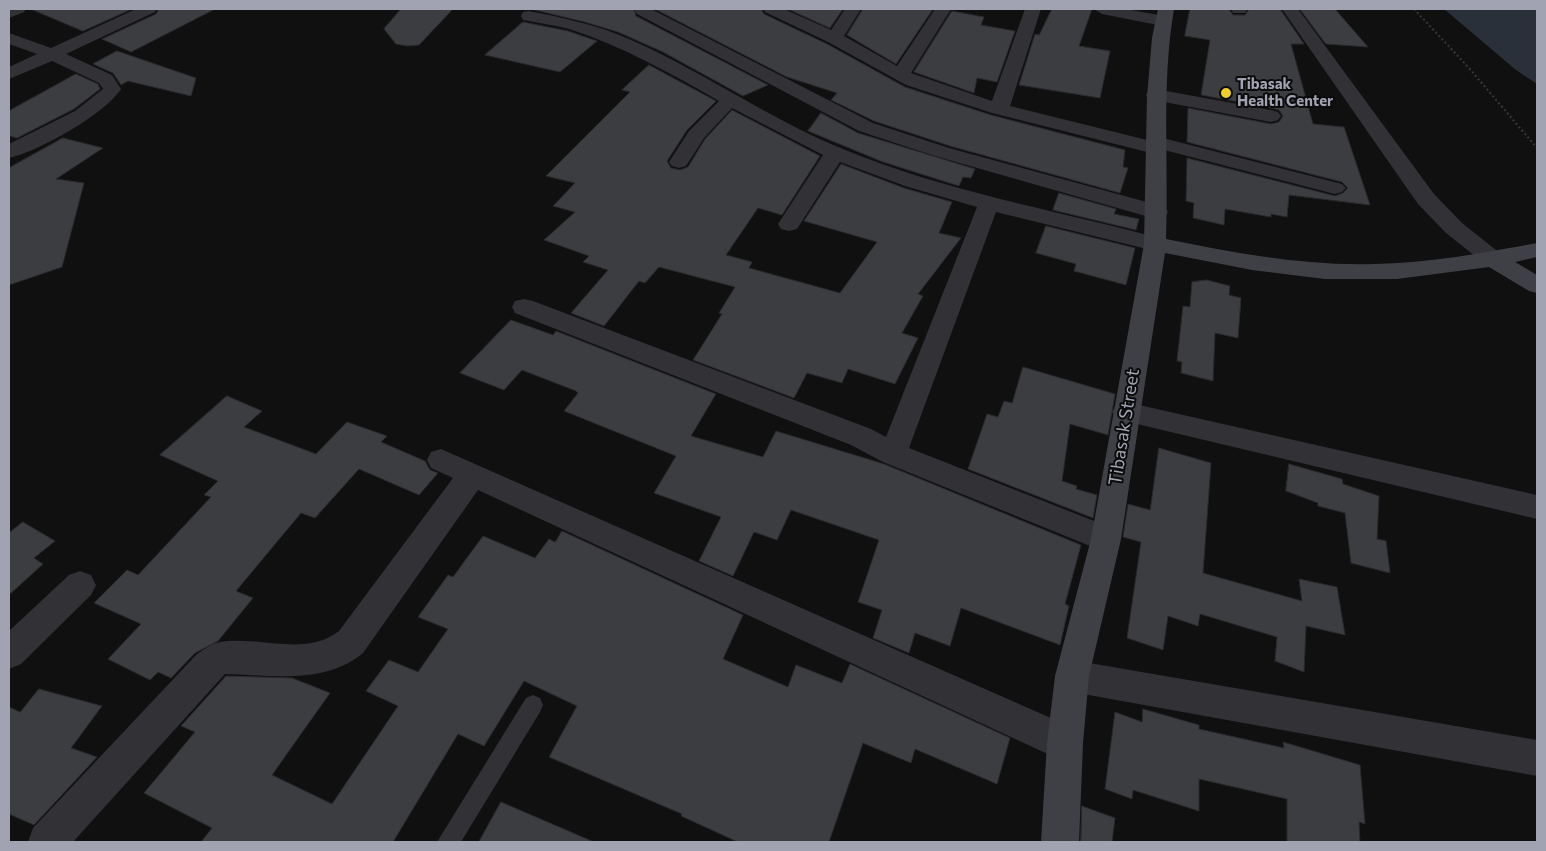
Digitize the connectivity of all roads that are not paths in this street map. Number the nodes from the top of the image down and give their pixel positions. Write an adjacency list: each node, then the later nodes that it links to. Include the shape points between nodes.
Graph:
1 (18, 9): 9 (street)
2 (149, 9): 15 (street)
3 (771, 9): 14 (street)
4 (853, 9): 14 (street)
5 (943, 9): 17 (street)
6 (1033, 9): 20 (street)
7 (1102, 9): 10 (street)
8 (1290, 9): 32 (street, via 1426,198 1454,228)
9 (9, 13)
10 (1164, 15): 18 (street, Tibasak Street)
11 (529, 16): 12 (street)
12 (629, 21): 19 (street, via 671,67); 28 (street, via 866,127 942,152)
13 (9, 38): 15 (street)
14 (834, 38): 17 (street)
15 (52, 54): 16 (street); 23 (street, via 106,79 111,84 110,95 82,114)
16 (9, 74)
17 (900, 74): 20 (street, via 912,81)
18 (1155, 95): 21 (street); 22 (street, Tibasak Street)
19 (731, 99): 24 (street, via 787,132); 25 (street, via 696,135)
20 (999, 109): 22 (street)
21 (1271, 116)
22 (1155, 145): 26 (street); 28 (street, Tibasak Street)
23 (9, 152)
24 (835, 153): 27 (street, via 894,176); 29 (street)
25 (679, 162)
26 (1335, 188)
27 (989, 203): 30 (street); 36 (street)
28 (1157, 212): 30 (street, Tibasak Street)
29 (789, 224)
30 (1155, 244): 32 (street, via 1253,263 1349,272 1440,268); 35 (street, Tibasak Street)
31 (1535, 251): 32 (street)
32 (1493, 259): 33 (street)
33 (1537, 285)
34 (524, 307): 36 (street, via 861,436)
35 (1126, 412): 39 (street); 40 (street, Tibasak Street)
36 (893, 454): 40 (street)
37 (441, 460): 38 (street)
38 (472, 474): 45 (street); 47 (street, via 351,642 340,651 312,660 220,658 208,666)
39 (1537, 508)
40 (1106, 538): 43 (street, Tibasak Street)
41 (80, 585): 42 (street)
42 (9, 653)
43 (1072, 676): 45 (street, Tibasak Street); 46 (street)
44 (533, 705): 48 (lane)
45 (1064, 743): 49 (street, Tibasak Street)
46 (1537, 758)
47 (47, 842)
48 (448, 842)
49 (1060, 842)

